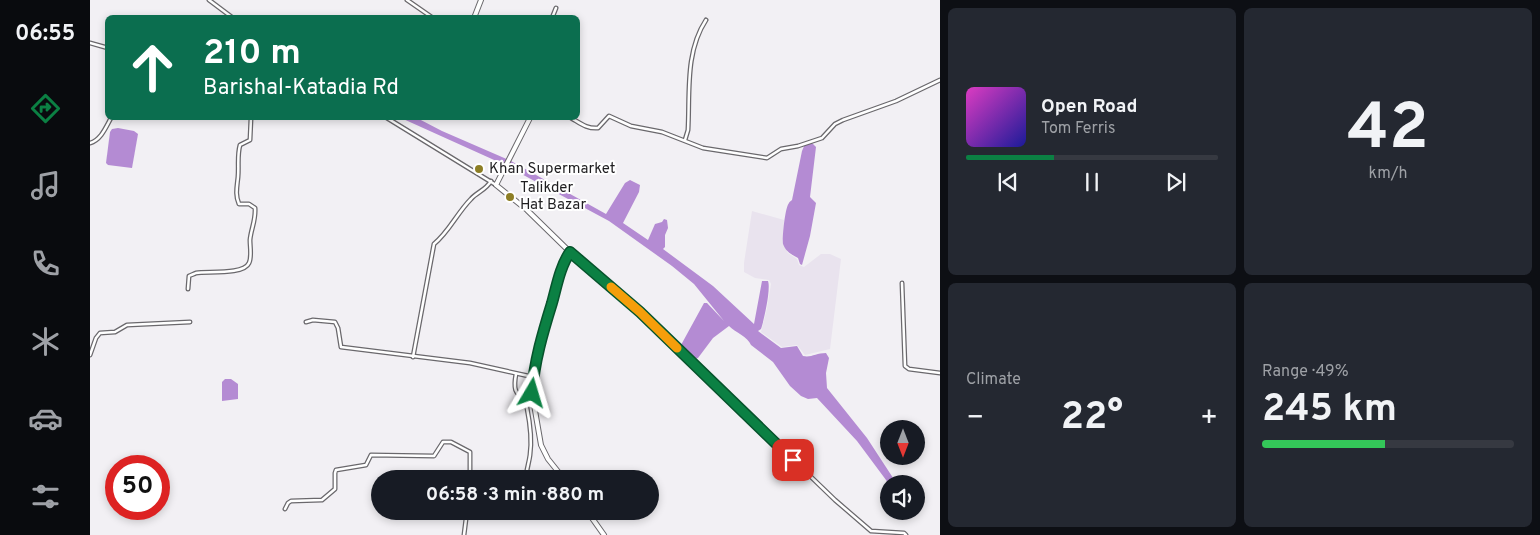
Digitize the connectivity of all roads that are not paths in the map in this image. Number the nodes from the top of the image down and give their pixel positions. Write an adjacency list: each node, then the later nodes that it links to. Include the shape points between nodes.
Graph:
1 (209, 0): 5 (street)
2 (407, 0): 6 (street)
3 (481, 0): 7 (main road)
4 (556, 8): 8 (street)
5 (229, 15)
6 (429, 15)
7 (475, 15)
8 (553, 15)
9 (706, 20): 18 (street, via 693,45)
10 (90, 43): 11 (street)
11 (105, 47)
12 (940, 80): 18 (street, via 896,101 843,120 822,138 781,150 767,158 703,148)
13 (110, 120): 19 (street, via 96,142)
14 (251, 120): 24 (street, via 250,140 240,145 236,187 239,204 255,208 250,262 242,270 189,276)
15 (390, 120): 20 (street)
16 (529, 120): 21 (main road)
17 (574, 120): 18 (street, via 586,127 598,128 609,116 631,126)
18 (685, 140)
19 (90, 143)
20 (491, 181): 21 (street); 28 (street, via 487,188 472,198 434,244)
21 (496, 185): 22 (main road)
22 (570, 252): 31 (main road, via 558,278); 40 (street, via 640,312 871,531)
23 (902, 283): 29 (street, via 905,366)
24 (188, 289)
25 (190, 322): 27 (street, via 126,326 115,332 100,333)
26 (306, 322): 28 (street, via 334,322 341,347)
27 (90, 355)
28 (413, 357): 30 (street, via 470,363)
29 (940, 373)
30 (516, 374): 31 (street); 33 (street, via 516,394 526,405 528,414)
31 (533, 377): 34 (main road, via 532,393 541,445)
32 (470, 470): 35 (street, via 470,452 451,442 443,442 434,456 371,456 366,465 336,470 335,489 323,499 291,501)
33 (527, 470)
34 (557, 470)
35 (285, 509)
36 (466, 520): 38 (street)
37 (594, 520): 39 (main road)
38 (464, 535)
39 (604, 535)
40 (906, 535)

